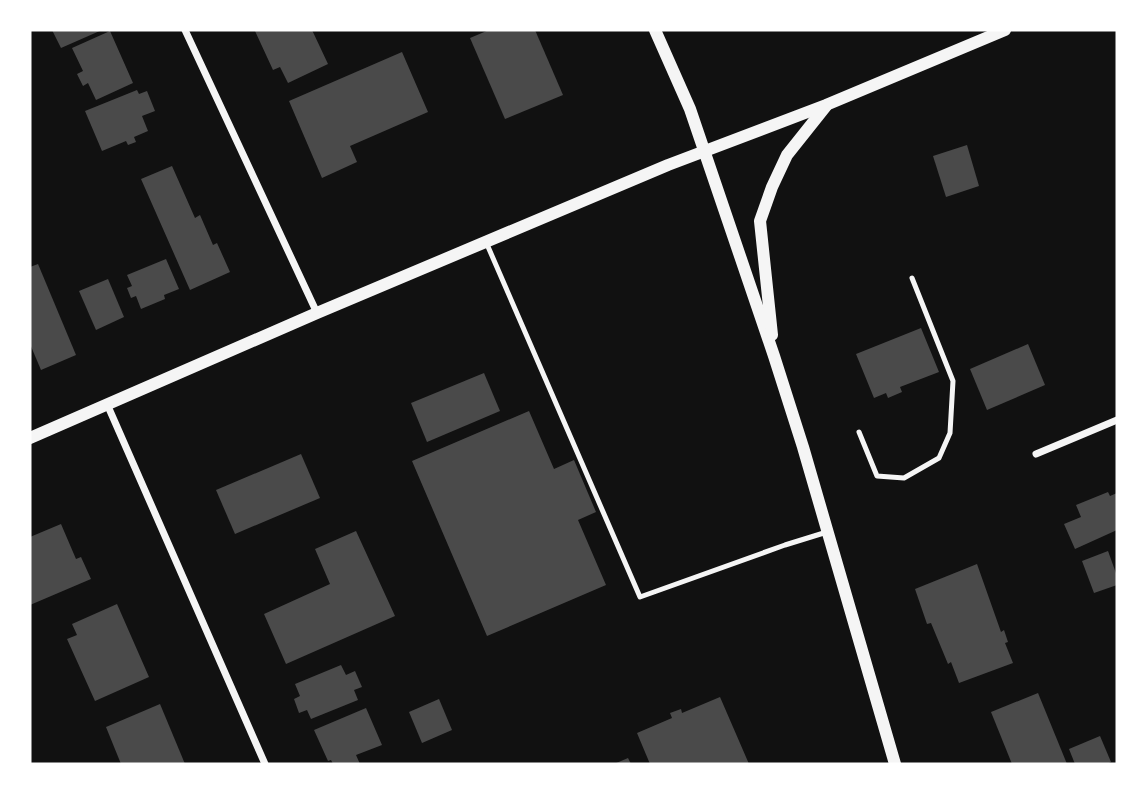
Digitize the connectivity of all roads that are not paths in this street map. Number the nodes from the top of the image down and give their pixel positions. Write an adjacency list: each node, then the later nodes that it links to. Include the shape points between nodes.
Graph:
1 (185, 30): 8 (street)
2 (654, 30): 5 (street)
3 (1005, 30): 4 (street)
4 (826, 105): 5 (street); 9 (street, via 787,155 760,221)
5 (705, 150): 6 (street); 9 (street)
6 (486, 242): 8 (street); 15 (lane, via 640,597)
7 (912, 278): 12 (lane, via 954,381 950,433 939,458 904,478 877,476)
8 (317, 313): 10 (street)
9 (774, 356): 15 (street)
10 (107, 404): 13 (street); 16 (street)
11 (1117, 419): 14 (street)
12 (859, 432)
13 (30, 438)
14 (1036, 454)
15 (828, 532): 17 (street)
16 (265, 764)
17 (895, 764)

